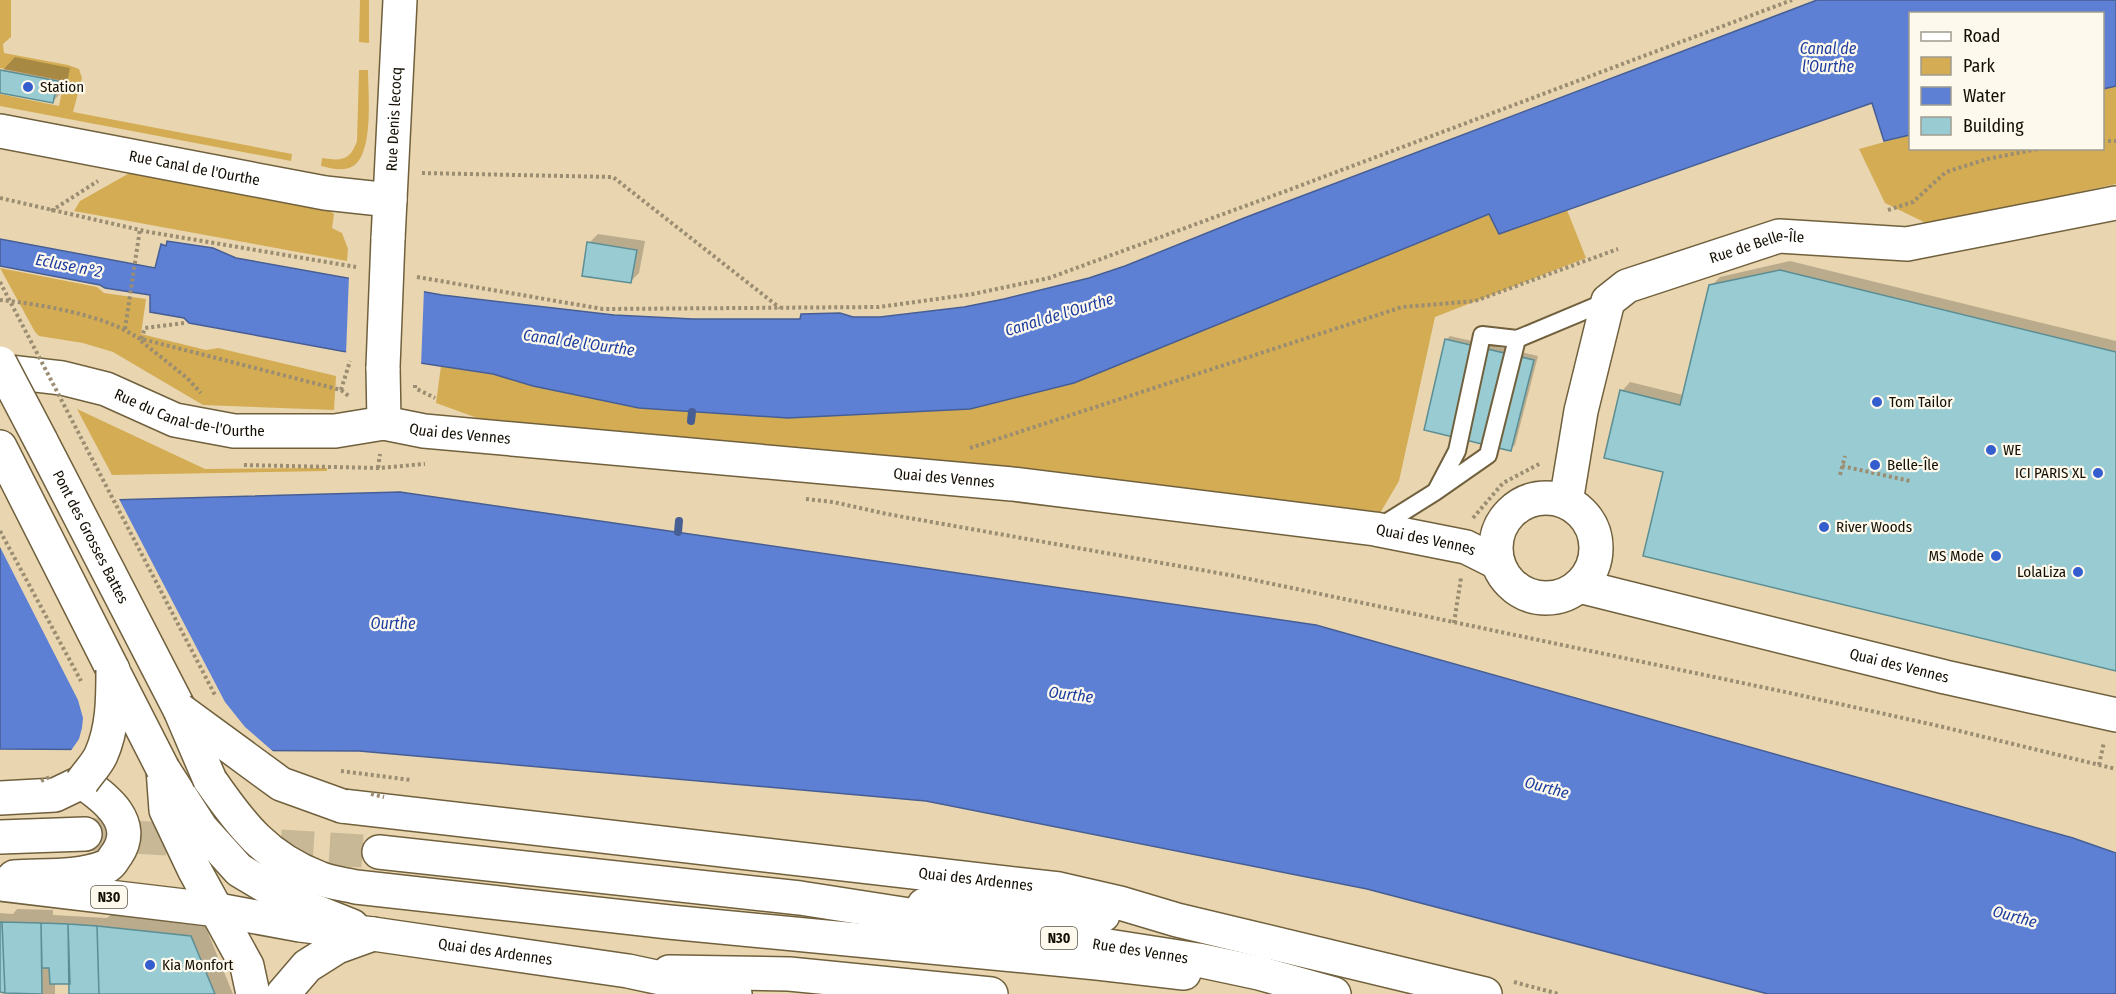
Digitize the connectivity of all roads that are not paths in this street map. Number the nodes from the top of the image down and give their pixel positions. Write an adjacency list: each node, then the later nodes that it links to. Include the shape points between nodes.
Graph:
1 (400, 0): 3 (main road, Rue Denis lecocq)
2 (0, 131): 3 (main road, Rue Canal de l'Ourthe, via 325,193)
3 (390, 200): 9 (main road, Rue Denis lecocq, bridge)
4 (2116, 203): 5 (main road, Rue de Belle-Île, via 1907,244 1779,236 1627,286)
5 (1608, 301): 6 (lane); 12 (main road, via 1581,411)
6 (1516, 339): 11 (lane, via 1488,455); 11 (lane, via 1482,335 1457,451)
7 (0, 363): 17 (main road, Pont des Grosses Battes, bridge)
8 (0, 371): 9 (main road, Rue du Canal-de-l'Ourthe, via 62,378 106,389 175,420 234,430 335,431)
9 (384, 423): 13 (main road, Quai des Vennes, via 424,431 1012,484)
10 (0, 447): 16 (main road)
11 (1435, 492): 13 (lane)
12 (1566, 502): 14 (main road, via 1550,498 1519,506 1499,531); 15 (main road, via 1580,511 1596,540 1593,565)
13 (1375, 529): 14 (main road, Quai des Vennes, via 1466,547)
14 (1498, 564): 15 (main road, via 1518,590 1533,597 1565,595)
15 (1579, 586): 18 (main road, Quai des Vennes)
16 (113, 670): 19 (main road, bridge); 20 (main road, bridge, via 112,712 101,757)
17 (180, 710): 22 (main road, Pont des Grosses Battes, bridge, via 281,784); 33 (main road, Pont des Grosses Battes, bridge, via 210,780 237,819 290,865 321,879 356,887 1097,963)
18 (2116, 716)
19 (163, 769): 29 (main road, via 166,810); 31 (main road, via 201,828 239,870 292,902)
20 (72, 777): 21 (main road, via 55,795); 26 (main road, via 96,791 115,810 124,825 124,844 108,866 86,873)
21 (0, 798)
22 (352, 800): 30 (main road, Quai des Ardennes, via 1059,889)
23 (85, 834): 24 (main road)
24 (0, 837)
25 (379, 852): 28 (main road, Quai des Ardennes / N30)
26 (0, 878)
27 (0, 884): 29 (main road, Quai des Ardennes / N30)
28 (800, 898): 30 (main road, Quai des Ardennes); 33 (main road, Rue des Vennes / N30, via 1198,960)
29 (218, 910): 31 (main road, Quai des Ardennes / N30, via 300,926); 34 (main road, via 247,966)
30 (1177, 920): 38 (main road, Quai des Ardennes)
31 (373, 934): 32 (main road, Quai des Ardennes); 35 (main road, via 337,947 307,966)
32 (628, 971): 36 (main road); 37 (main road, Quai des Ardennes, via 789,974)
33 (1325, 991)
34 (253, 994)
35 (283, 994)
36 (735, 994)
37 (991, 994)
38 (1485, 994)

